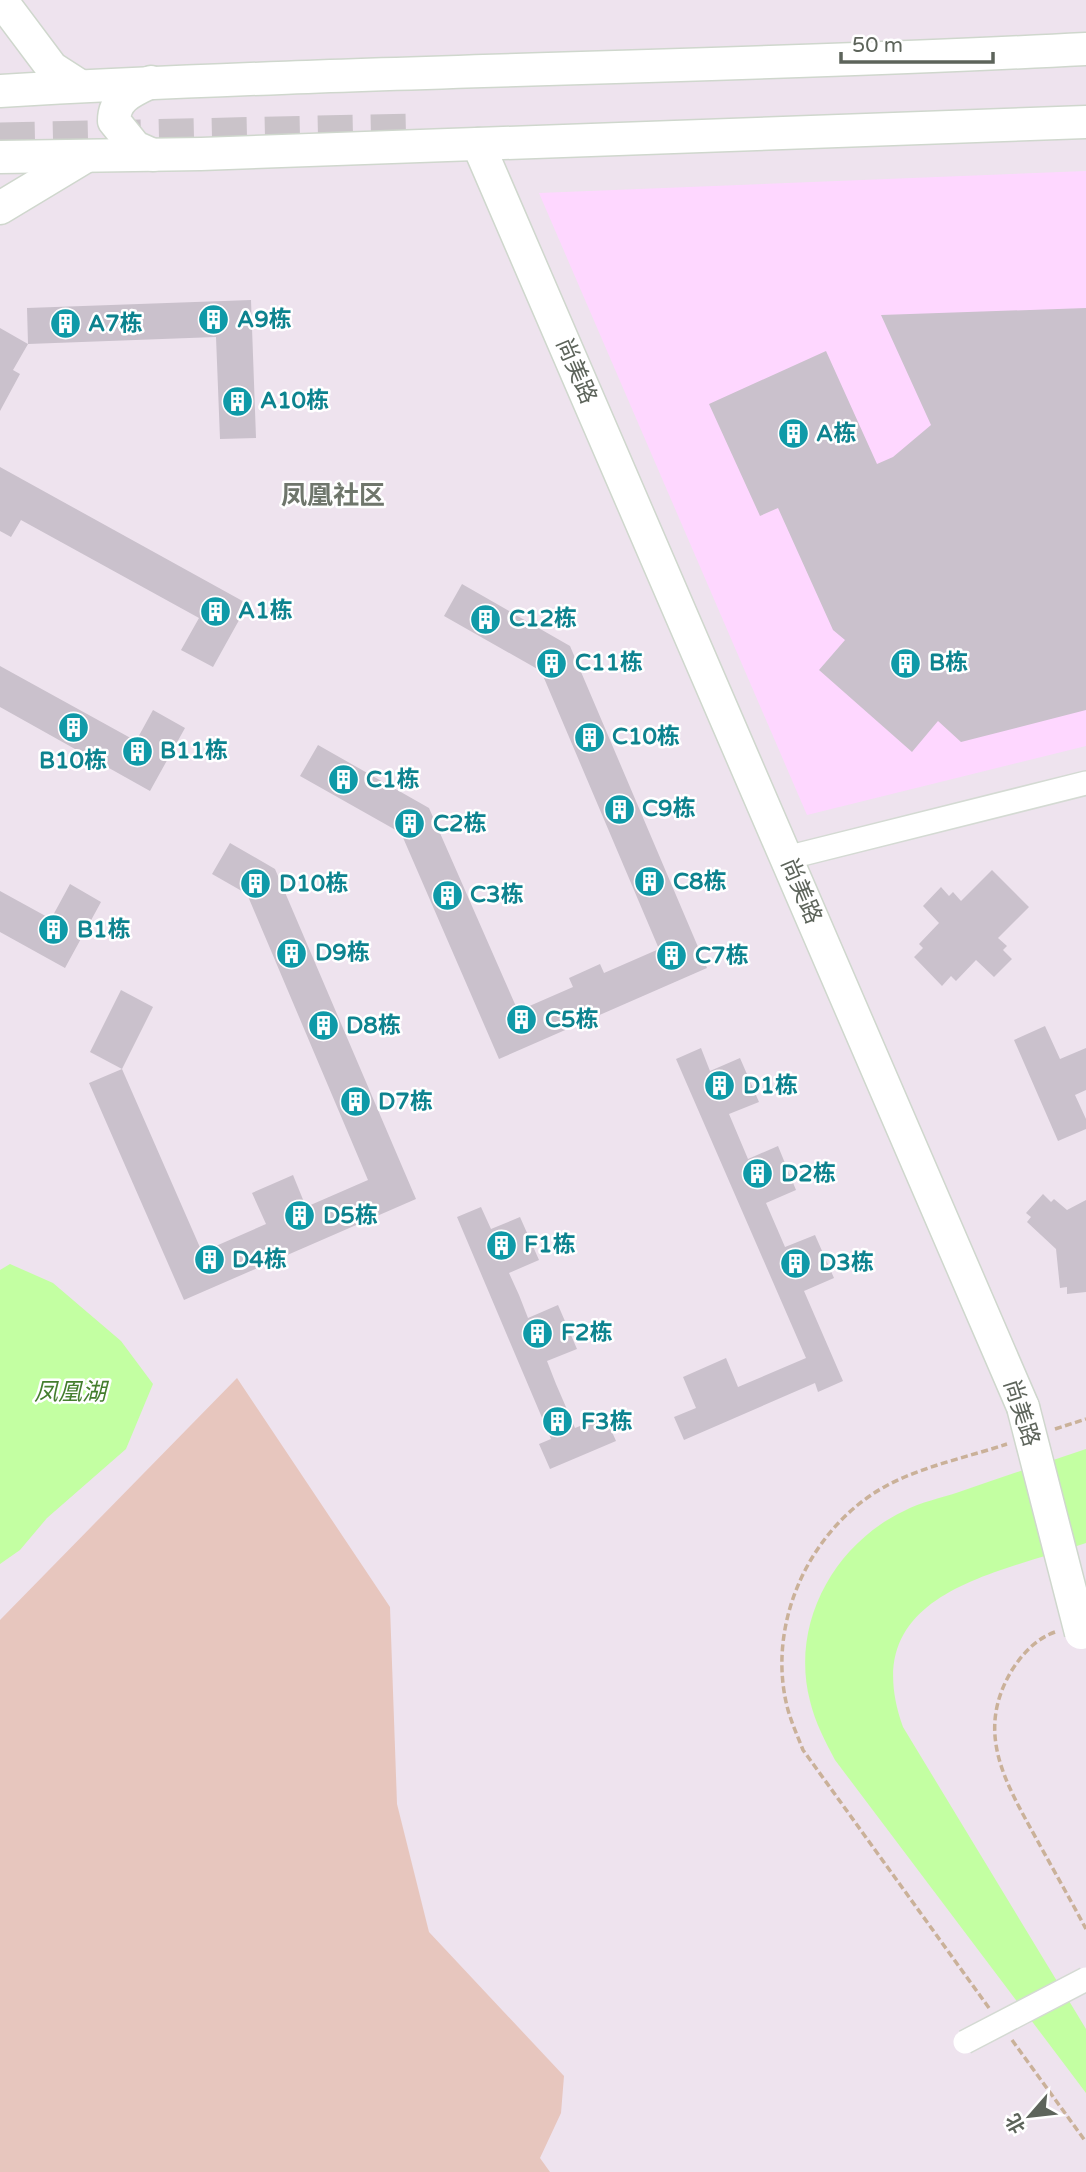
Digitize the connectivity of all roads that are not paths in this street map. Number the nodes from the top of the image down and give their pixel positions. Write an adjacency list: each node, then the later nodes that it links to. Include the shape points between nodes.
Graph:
1 (1, 0): 4 (main road, via 52,68)
2 (1086, 49): 3 (main road)
3 (152, 82): 4 (main road); 8 (main road, via 121,100 114,121 135,147)
4 (80, 86): 5 (main road)
5 (0, 91)
6 (1086, 122): 7 (main road)
7 (478, 144): 8 (main road); 13 (main road, 尚美路)
8 (153, 155): 9 (main road)
9 (88, 156): 10 (main road); 11 (main road)
10 (0, 157)
11 (0, 208)
12 (1086, 783): 13 (street)
13 (786, 858): 14 (main road, 尚美路, bridge, via 1023,1407)
14 (1077, 1638)
15 (1086, 1979): 16 (street, bridge)
16 (965, 2042)

